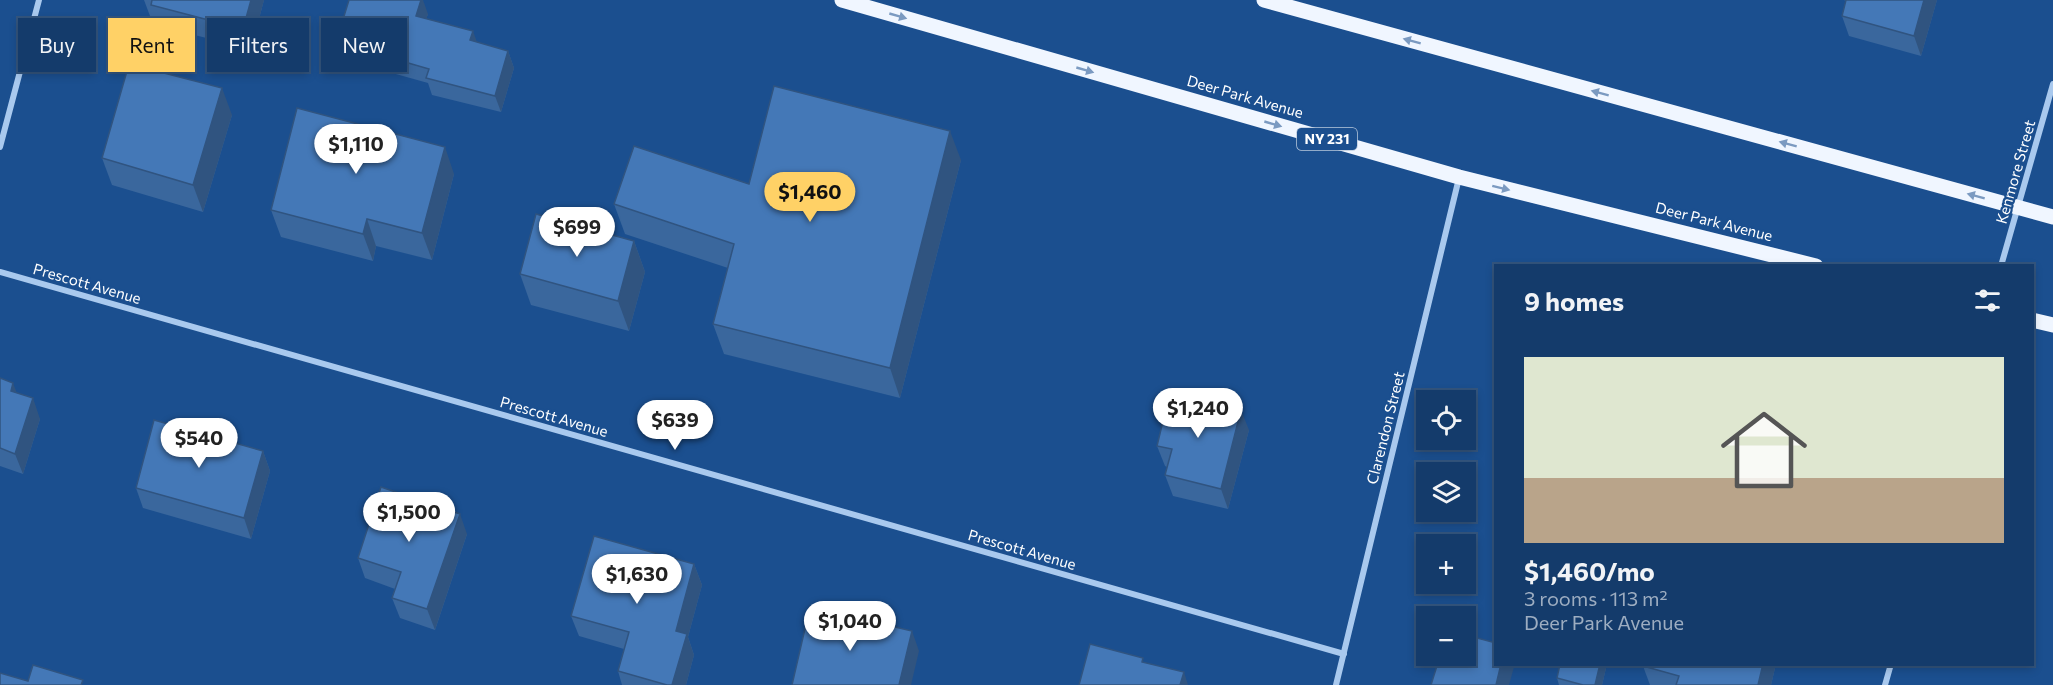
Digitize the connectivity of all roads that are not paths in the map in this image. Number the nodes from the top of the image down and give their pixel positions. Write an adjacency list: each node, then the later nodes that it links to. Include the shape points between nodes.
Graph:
1 (39, 0): 5 (street)
2 (842, 0): 6 (main road, Deer Park Avenue / NY 231, one-way to 6)
3 (1264, 0): 7 (main road, one-way to 3)
4 (2053, 84): 7 (street, Kenmore Street)
5 (0, 147)
6 (1460, 177): 9 (main road, Deer Park Avenue / NY 231, one-way to 9); 14 (street, Clarendon Street)
7 (2019, 208): 8 (main road); 10 (street, Kenmore Street)
8 (2053, 217)
9 (1808, 264)
10 (2002, 264)
11 (0, 272): 14 (street, Prescott Avenue)
12 (2034, 320): 13 (main road)
13 (2053, 325)
14 (1344, 654): 16 (street, Clarendon Street)
15 (1890, 666): 17 (street)
16 (1335, 685)
17 (1885, 685)

